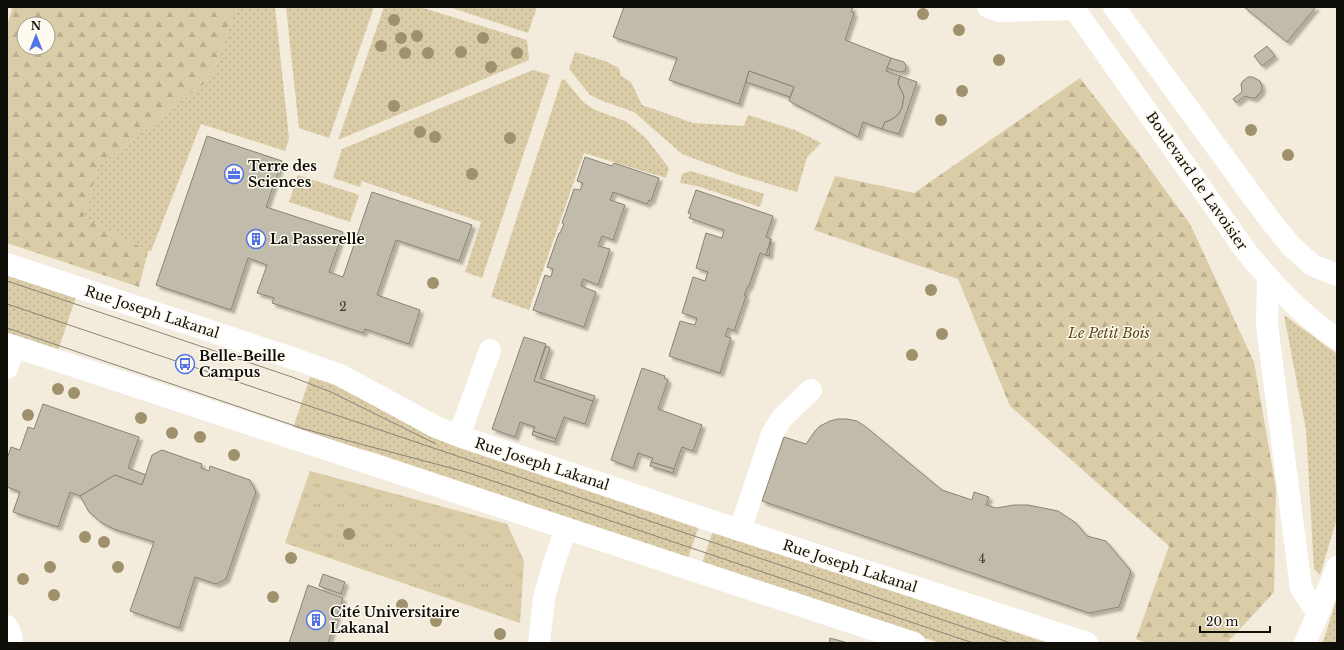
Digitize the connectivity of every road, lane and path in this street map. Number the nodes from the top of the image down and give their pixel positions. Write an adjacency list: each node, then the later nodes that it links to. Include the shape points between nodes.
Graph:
1 (988, 7): 3 (street, via 999,11)
2 (1114, 7): 5 (street, via 1290,245 1312,265)
3 (1074, 8): 6 (street, Boulevard de Lavoisier, via 1248,254)
4 (7, 264): 12 (street, Rue Joseph Lakanal, via 340,375 423,420)
5 (1337, 275)
6 (1268, 278): 7 (street, Boulevard de Lavoisier, via 1305,315); 16 (street, via 1267,325 1301,588)
7 (1337, 339)
8 (10, 346): 10 (street); 13 (street)
9 (490, 350): 12 (street)
10 (7, 368)
11 (811, 390): 14 (street, via 782,418 772,434)
12 (459, 436): 14 (street, Rue Joseph Lakanal)
13 (566, 529): 19 (street, via 544,598); 20 (street)
14 (740, 530): 21 (street, Rue Joseph Lakanal)
15 (1337, 567): 16 (street)
16 (1318, 614): 22 (street)
17 (7, 626): 18 (street)
18 (12, 643)
19 (539, 643)
20 (914, 643)
21 (1087, 643)
22 (1305, 643)

